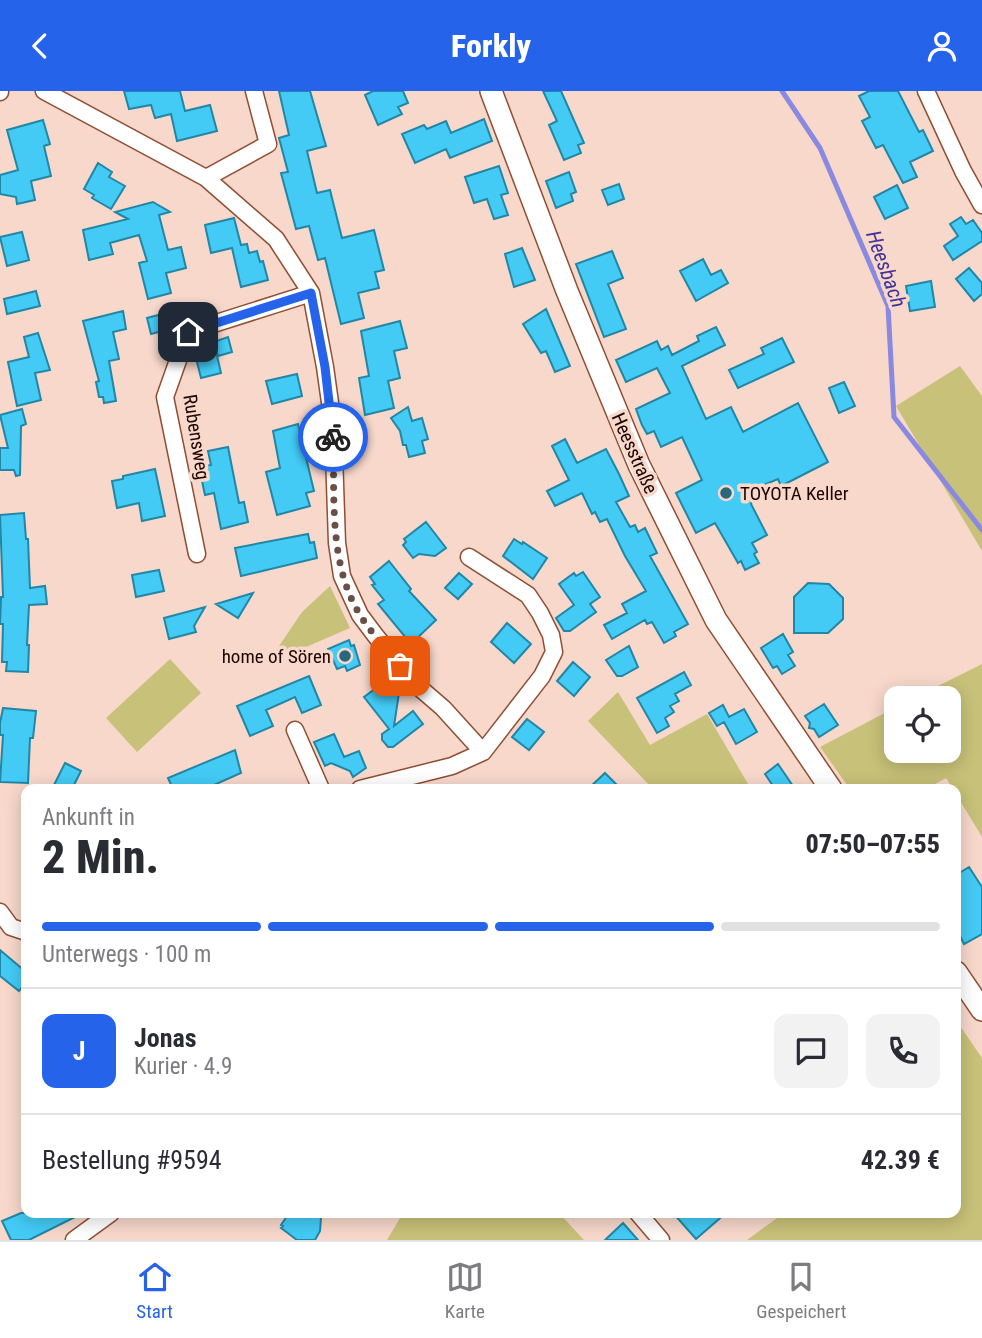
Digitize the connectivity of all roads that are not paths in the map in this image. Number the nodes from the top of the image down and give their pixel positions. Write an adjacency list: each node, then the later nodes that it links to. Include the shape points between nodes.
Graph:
1 (44, 91): 5 (street)
2 (254, 91): 5 (street, via 268,144)
3 (491, 91): 14 (main road, Heesstraße, via 639,465 716,620)
4 (926, 91): 6 (street)
5 (206, 179): 7 (street, via 276,239)
6 (982, 205)
7 (311, 293): 8 (street, Rubensweg, via 188,332 165,397); 11 (street, via 333,424 342,576 360,615 383,646)
8 (197, 554)
9 (469, 557): 11 (street, via 528,595 551,635 554,652 542,676)
10 (295, 730): 12 (street)
11 (483, 752): 13 (street, via 452,766)
12 (319, 784)
13 (379, 784)
14 (828, 784)
15 (0, 912): 16 (street, via 11,927)
16 (21, 930)
17 (961, 979): 18 (main road)
18 (982, 1010)
19 (104, 1218): 21 (street)
20 (642, 1218): 22 (street)
21 (74, 1240)
22 (661, 1240)

